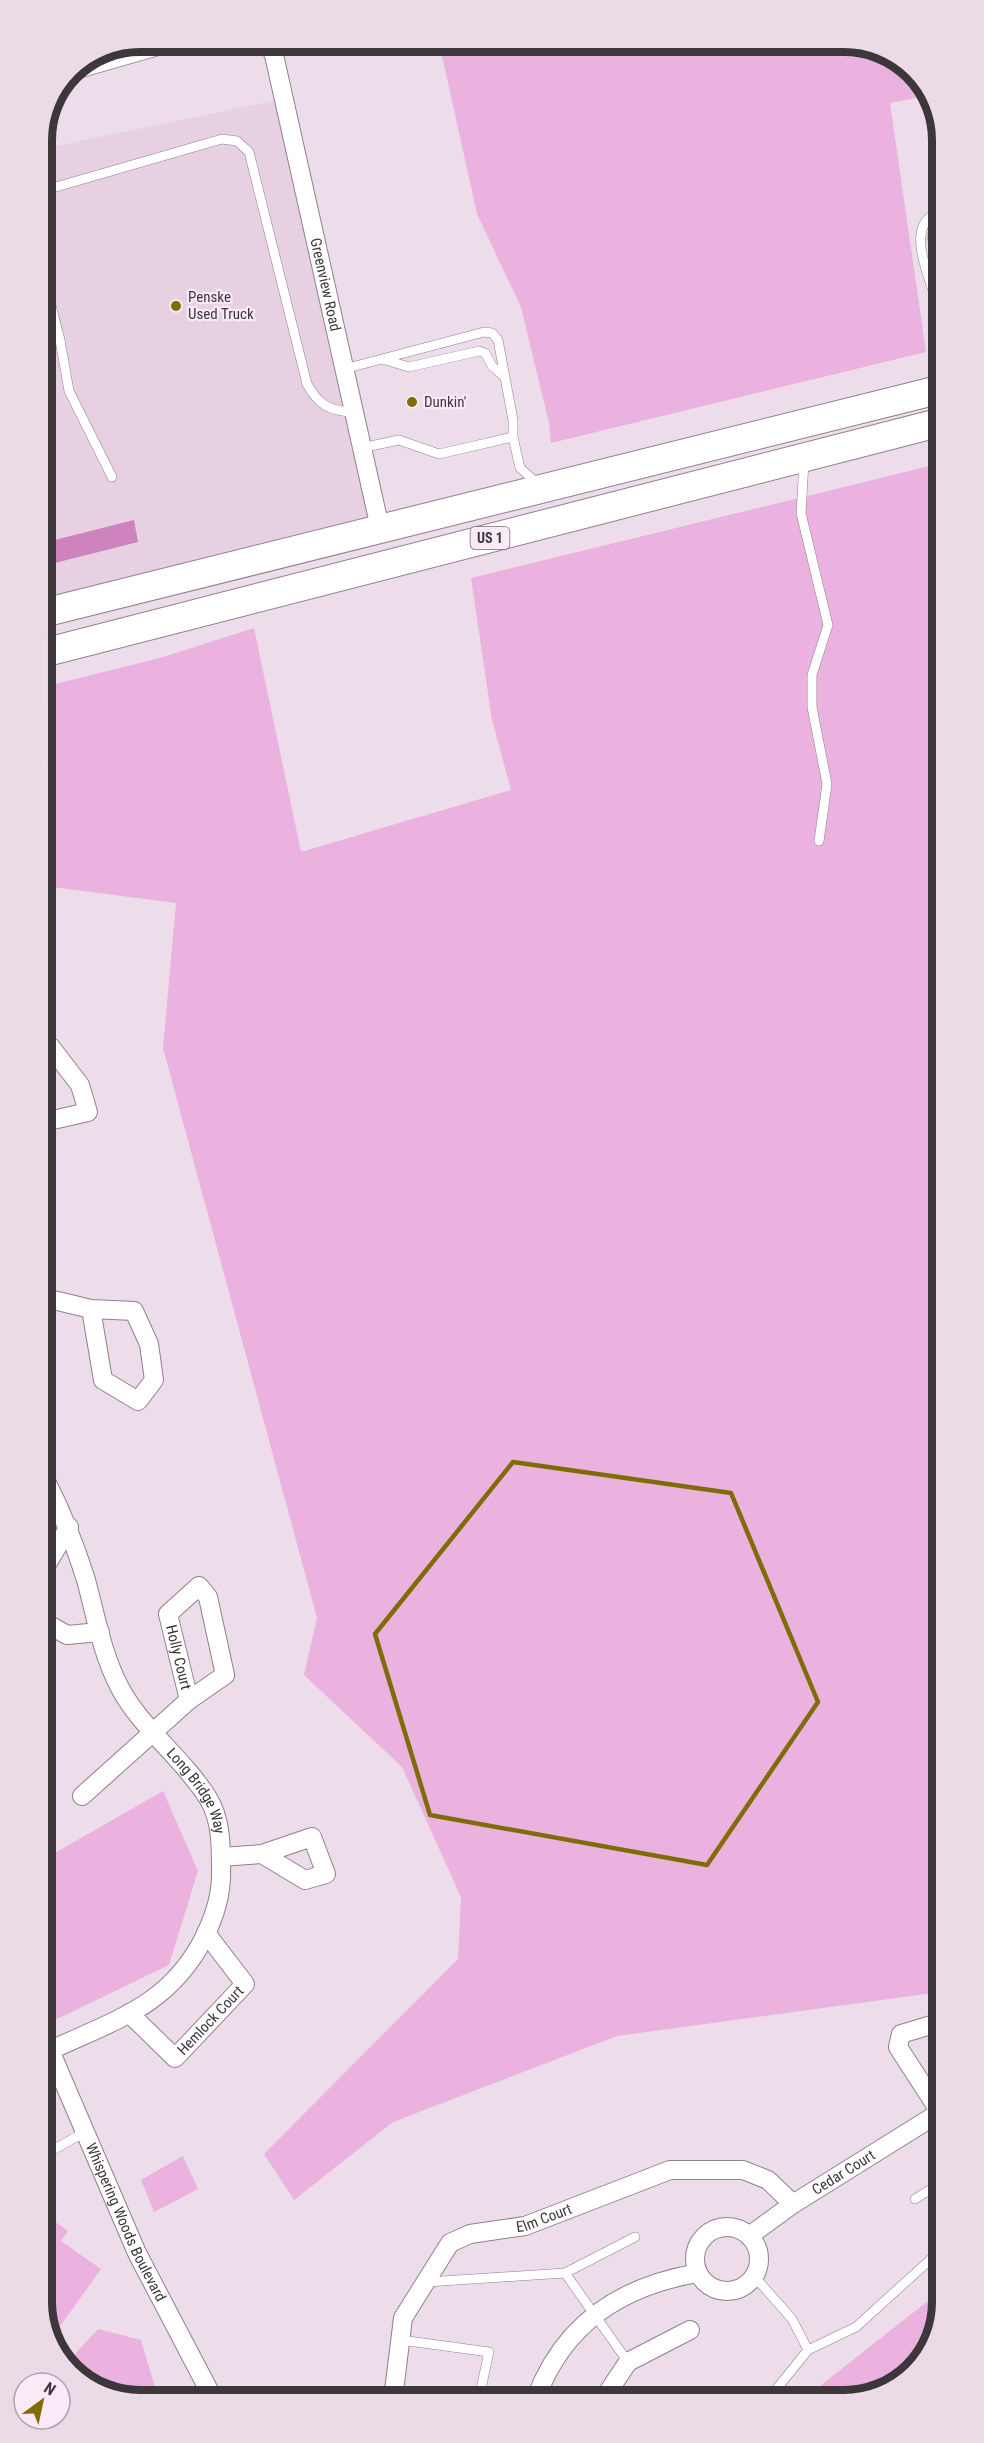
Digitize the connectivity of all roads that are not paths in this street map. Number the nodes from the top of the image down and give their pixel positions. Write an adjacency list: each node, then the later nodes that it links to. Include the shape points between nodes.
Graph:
1 (272, 52): 9 (street, Greenview Road)
2 (135, 53): 3 (street)
3 (97, 64)
4 (53, 187): 12 (lane, via 222,139 237,141 249,152 306,384 324,407)
5 (932, 215): 6 (lane, via 920,237)
6 (932, 283)
7 (53, 314): 17 (lane, via 69,391)
8 (381, 359): 9 (lane); 10 (lane, via 409,367 479,351); 10 (lane, via 488,332 498,340)
9 (344, 369): 12 (street, Greenview Road)
10 (505, 377): 14 (lane)
11 (932, 391): 18 (highway, US 1)
12 (352, 412): 15 (street, Greenview Road)
13 (932, 426): 16 (highway, US 1)
14 (513, 437): 15 (lane, via 440,454 405,440); 18 (lane, via 520,468)
15 (361, 448): 19 (street, Greenview Road)
16 (805, 457): 21 (highway, US 1); 22 (lane, via 801,513 828,625 812,675 812,706 826,784)
17 (112, 477)
18 (544, 488): 19 (highway, US 1)
19 (380, 528): 20 (highway, US 1)
20 (53, 611)
21 (53, 650)
22 (819, 841)
23 (53, 1049): 24 (street, via 80,1085 88,1112)
24 (53, 1120)
25 (52, 1300): 26 (street)
26 (91, 1310): 26 (street, via 134,1311 149,1344 154,1380 138,1401 104,1380)
27 (52, 1494): 28 (street, Long Bridge Way)
28 (69, 1527): 29 (street); 31 (street, Long Bridge Way)
29 (52, 1555)
30 (52, 1627): 31 (street, via 67,1635)
31 (100, 1632): 33 (street, Long Bridge Way, via 107,1663 121,1691)
32 (189, 1700): 32 (street, Holly Court, via 168,1614 199,1586 208,1597 225,1676); 33 (street, Holly Court)
33 (155, 1731): 34 (street, Holly Court); 36 (street, Long Bridge Way, via 209,1800 219,1829)
34 (82, 1796)
35 (262, 1854): 36 (street)
36 (221, 1857): 37 (street, Long Bridge Way, via 219,1900)
37 (206, 1933): 38 (street, Long Bridge Way, via 174,1982); 38 (street, Hemlock Court, via 245,1984 175,2058)
38 (129, 2013): 40 (street, Long Bridge Way)
39 (932, 2025): 42 (street, Cedar Court, via 901,2034 898,2047)
40 (52, 2045)
41 (52, 2053): 44 (street, Whispering Woods Boulevard)
42 (932, 2099)
43 (932, 2119): 48 (street, Cedar Court)
44 (87, 2131): 45 (lane); 61 (street, Whispering Woods Boulevard, via 137,2253)
45 (52, 2150)
46 (932, 2188): 47 (lane)
47 (915, 2199)
48 (794, 2204): 49 (street, Cedar Court); 55 (street, Elm Court, via 768,2180 743,2170 670,2170 525,2226 471,2234 450,2243)
49 (749, 2236): 53 (street, via 728,2226 709,2232 696,2250); 54 (street, via 758,2250 759,2264)
50 (634, 2237): 52 (lane)
51 (932, 2258): 59 (lane, via 856,2327)
52 (566, 2273): 55 (lane); 56 (lane)
53 (698, 2273): 54 (street, via 712,2287 725,2291 744,2286); 56 (street, via 651,2283)
54 (754, 2276): 59 (lane, via 792,2319)
55 (428, 2282): 58 (street, Elm Court, via 403,2319)
56 (596, 2313): 60 (lane); 64 (street, via 559,2352)
57 (690, 2330): 60 (street)
58 (401, 2340): 62 (street, Elm Court); 63 (lane, via 489,2352)
59 (808, 2350): 66 (lane)
60 (628, 2362): 65 (street)
61 (209, 2390)
62 (394, 2390)
63 (481, 2390)
64 (541, 2390)
65 (609, 2390)
66 (776, 2390)

